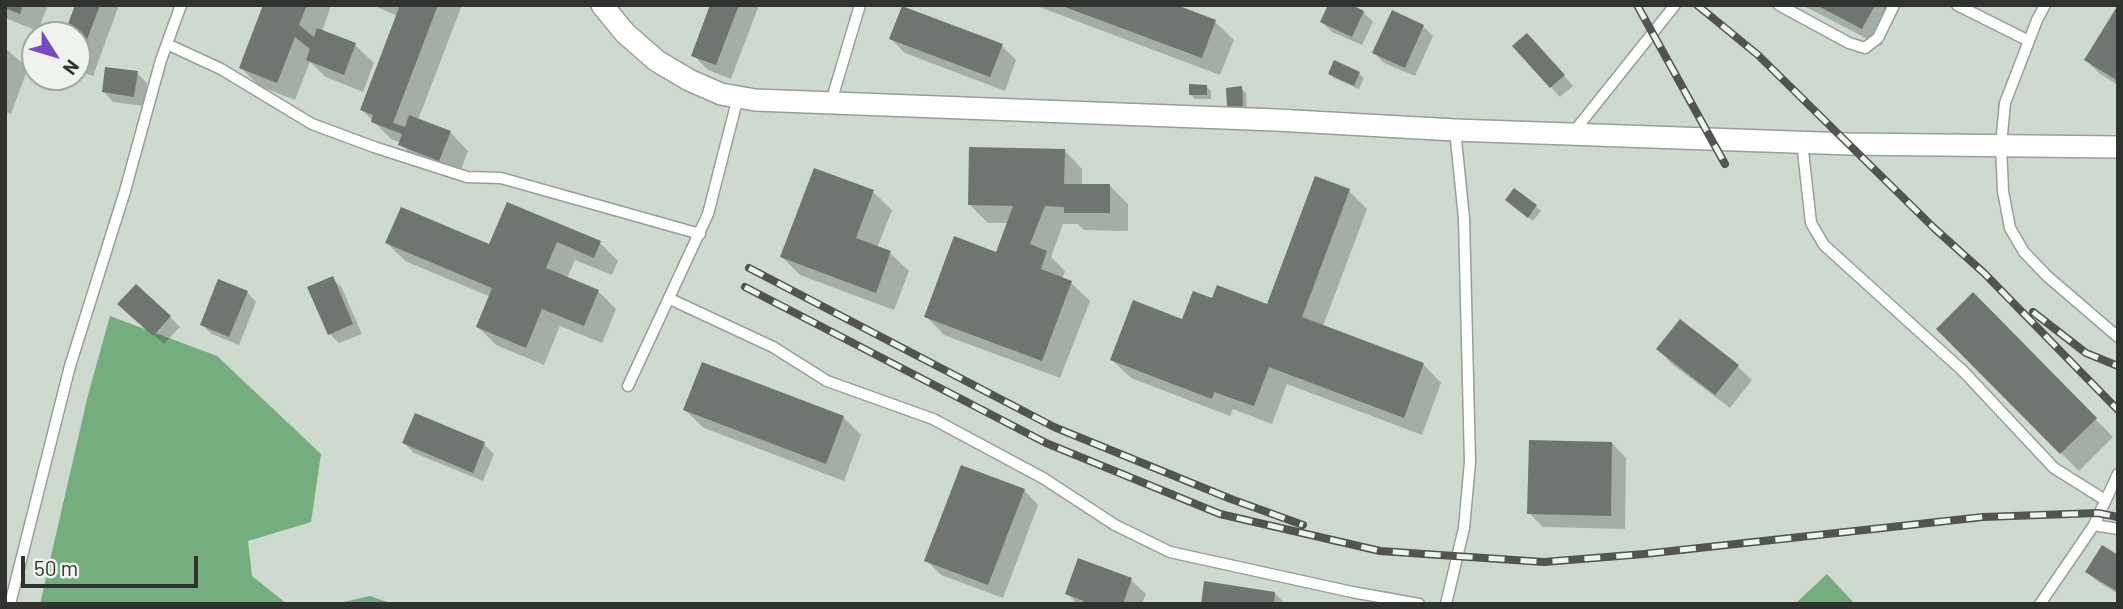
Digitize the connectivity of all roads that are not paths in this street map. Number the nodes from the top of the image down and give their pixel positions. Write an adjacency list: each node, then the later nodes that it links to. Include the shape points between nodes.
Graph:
1 (181, 5): 10 (lane)
2 (602, 5): 11 (street, via 657,61 721,94)
3 (860, 5): 12 (lane)
4 (1675, 5): 14 (lane)
5 (1779, 5): 6 (lane, via 1865,48 1878,38)
6 (1894, 5)
7 (1957, 5): 9 (lane)
8 (2045, 5): 9 (lane)
9 (2029, 41): 16 (lane, via 2005,103)
10 (167, 44): 18 (lane, via 221,69 312,124 374,147 467,177 501,178); 27 (lane, via 55,419)
11 (738, 97): 12 (street); 18 (lane)
12 (831, 102): 13 (street)
13 (1455, 130): 14 (street); 29 (lane, via 1464,218 1470,462 1464,528)
14 (1572, 134): 15 (street)
15 (1802, 142): 16 (street); 23 (lane, via 1811,223 1824,244 1963,370 2054,468)
16 (2001, 145): 17 (street); 20 (lane, via 2010,228 2024,252)
17 (2118, 148)
18 (699, 234): 19 (lane)
19 (670, 299): 21 (lane); 28 (lane, via 773,346 827,381 933,419 1170,552)
20 (2118, 337)
21 (628, 386)
22 (2118, 474): 23 (lane)
23 (2105, 500): 24 (lane)
24 (2094, 525): 25 (lane); 26 (lane)
25 (2118, 529)
26 (2050, 598): 30 (lane)
27 (10, 604)
28 (1419, 604)
29 (1446, 604)
30 (2040, 604)

